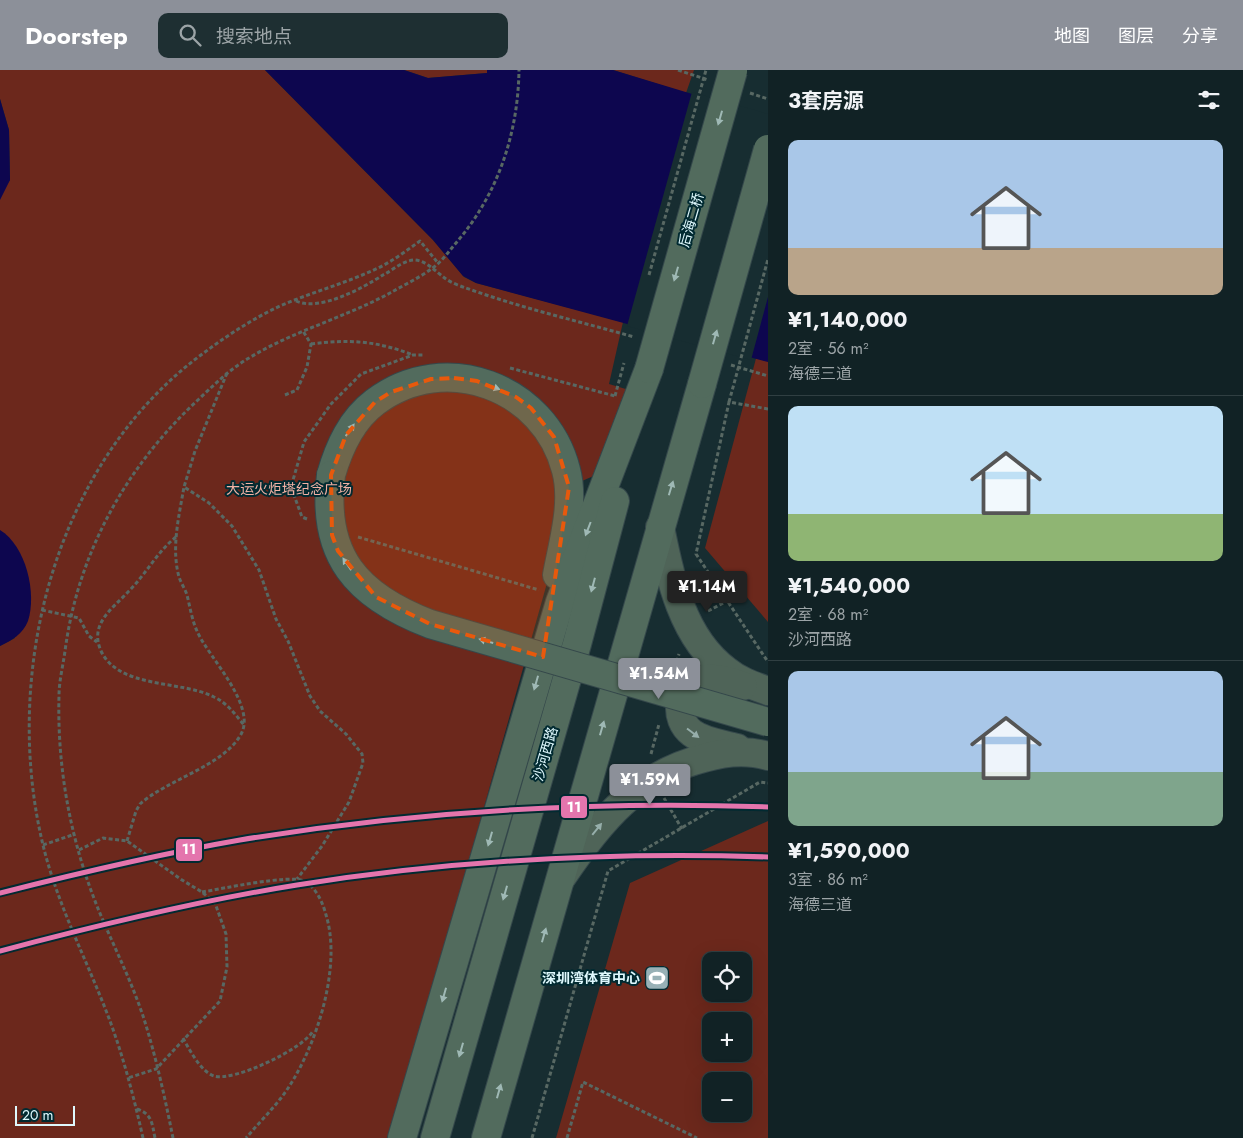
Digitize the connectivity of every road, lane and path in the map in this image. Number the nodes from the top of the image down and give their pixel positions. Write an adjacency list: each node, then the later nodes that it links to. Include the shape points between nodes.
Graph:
1 (519, 70): 8 (path, via 510,142 494,186 462,236)
2 (678, 70): 5 (path)
3 (706, 70): 10 (path, bridge)
4 (733, 70): 16 (main road, 后海二桥, one-way to 16, bridge)
5 (690, 74)
6 (768, 149): 23 (main road, one-way to 6, bridge)
7 (768, 259): 20 (path, bridge)
8 (438, 263): 9 (path); 11 (path, via 420,241 381,267)
9 (433, 268): 11 (path, via 415,260 333,299 312,305); 12 (path, via 446,279 476,292 633,338); 13 (path, via 388,294)
10 (647, 281)
11 (296, 301): 25 (path, via 263,314 204,353 140,412 91,483 56,561)
12 (634, 329)
13 (303, 331): 14 (path); 17 (path)
14 (311, 344): 15 (path, via 338,340 387,345); 18 (path, via 307,367 296,390)
15 (414, 355)
16 (638, 363): 19 (path, bridge); 28 (main road, one-way to 28); 52 (main road, 沙河西路, one-way to 52, via 577,644)
17 (227, 372): 22 (path); 26 (path, via 179,416 142,460 97,538 82,572)
18 (285, 395)
19 (615, 396)
20 (728, 402): 21 (path); 29 (path, via 696,554)
21 (768, 408)
22 (184, 487): 24 (path); 39 (path, via 209,503 232,526 259,570 276,619 310,696 320,711 346,734 362,754 363,763 349,802)
23 (660, 527): 30 (main road, via 674,589 687,622 726,671); 40 (main road, one-way to 23)
24 (176, 537): 27 (path, via 103,618 98,626); 32 (path, via 178,570 196,630 237,694)
25 (42, 610): 26 (path); 37 (path, via 30,681 30,744)
26 (70, 616): 27 (path, via 79,618 89,636); 35 (path, via 59,692 60,742 66,795)
27 (97, 642): 32 (path, via 109,664 116,669 212,696 226,705)
28 (545, 652): 31 (main road, one-way to 28, bridge, via 430,624 390,607 362,584 338,551 328,517 331,475 346,435 375,402 409,384 454,378 477,382 516,397 545,423 558,446 569,487); 51 (main road, one-way to 51)
29 (768, 662)
30 (768, 692): 33 (main road, one-way to 33, via 719,679 701,680 684,692 680,707 683,722 694,734)
31 (768, 722)
32 (244, 726): 36 (path, via 240,736 223,754 140,804)
33 (764, 755): 40 (main road, one-way to 33, via 602,824 653,778 716,754)
34 (768, 784): 54 (path, via 760,782 608,871)
35 (75, 834): 37 (path); 38 (path)
36 (127, 841): 38 (path, via 103,838); 41 (path)
37 (43, 845): 45 (path, via 63,912 110,1020)
38 (79, 850): 44 (path, via 98,908 144,1019)
39 (297, 879): 41 (path); 42 (path, via 305,881 317,893 329,925 328,982)
40 (558, 883): 53 (main road, one-way to 40)
41 (202, 892): 43 (path, via 215,904 226,934 227,967 220,1001)
42 (317, 1024): 43 (path, via 310,1036 289,1052 256,1068 222,1077 206,1071); 50 (path, via 311,1044 281,1097)
43 (183, 1038): 44 (path)
44 (156, 1069): 45 (path); 49 (path)
45 (128, 1078): 46 (path)
46 (137, 1109): 47 (path); 48 (path, via 151,1118)
47 (143, 1138)
48 (155, 1138)
49 (173, 1138)
50 (246, 1138)
51 (402, 1138)
52 (435, 1138)
53 (486, 1138)
54 (532, 1138)
55 (567, 1138): 56 (path, via 583,1082)
56 (696, 1138)

